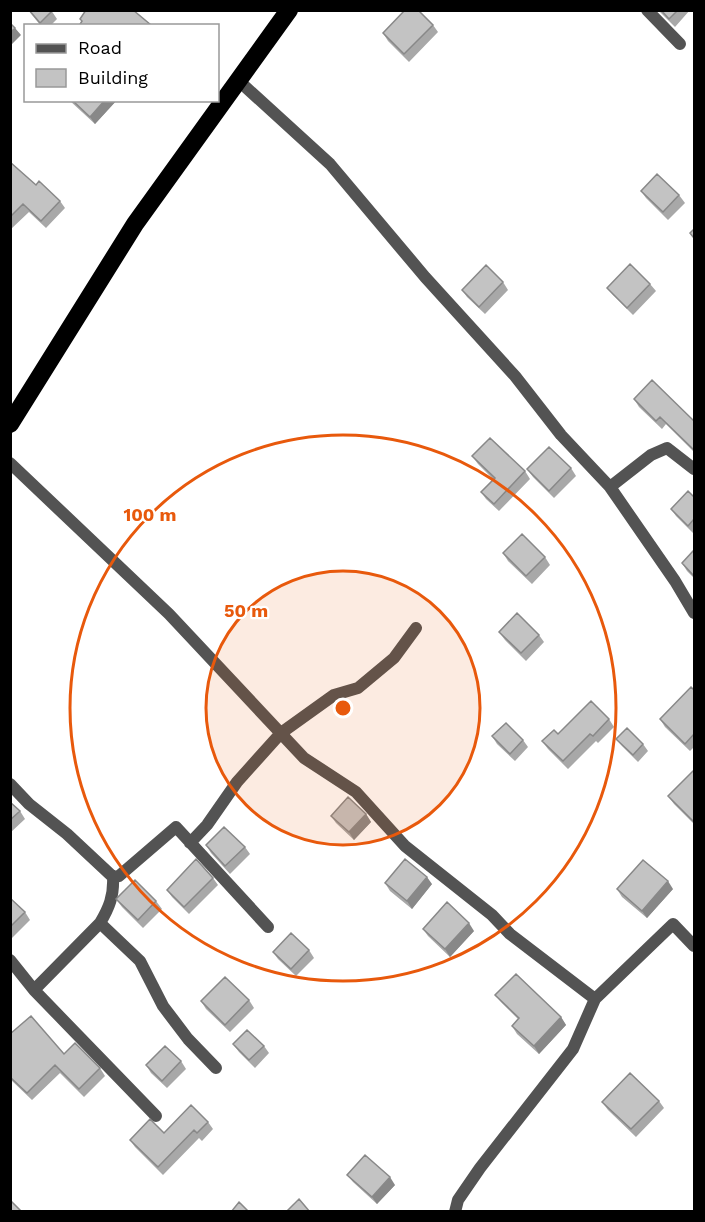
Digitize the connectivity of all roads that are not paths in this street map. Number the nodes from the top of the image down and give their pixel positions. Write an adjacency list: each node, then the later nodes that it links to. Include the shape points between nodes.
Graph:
1 (289, 10): 4 (highway)
2 (647, 10): 3 (street)
3 (680, 44)
4 (239, 81): 5 (highway, via 135,224); 8 (street, via 330,164)
5 (10, 424)
6 (10, 463): 11 (street, via 169,614)
7 (694, 469): 8 (street, via 667,448 651,455)
8 (610, 487): 9 (street)
9 (694, 613)
10 (416, 628): 11 (street, via 394,658 358,687 334,695)
11 (280, 734): 13 (street); 20 (street, via 304,758 356,792 405,846 492,915 518,941)
12 (10, 784): 14 (street)
13 (190, 843): 14 (street, via 176,827); 16 (street)
14 (114, 877): 15 (street, via 114,892)
15 (100, 923): 19 (street); 21 (street, via 140,961 163,1006)
16 (268, 927)
17 (694, 946): 20 (street, via 673,924)
18 (10, 960): 19 (street)
19 (34, 990): 22 (street)
20 (595, 999): 23 (street, via 573,1049 480,1168 458,1200)
21 (216, 1068)
22 (156, 1116)
23 (455, 1212)

